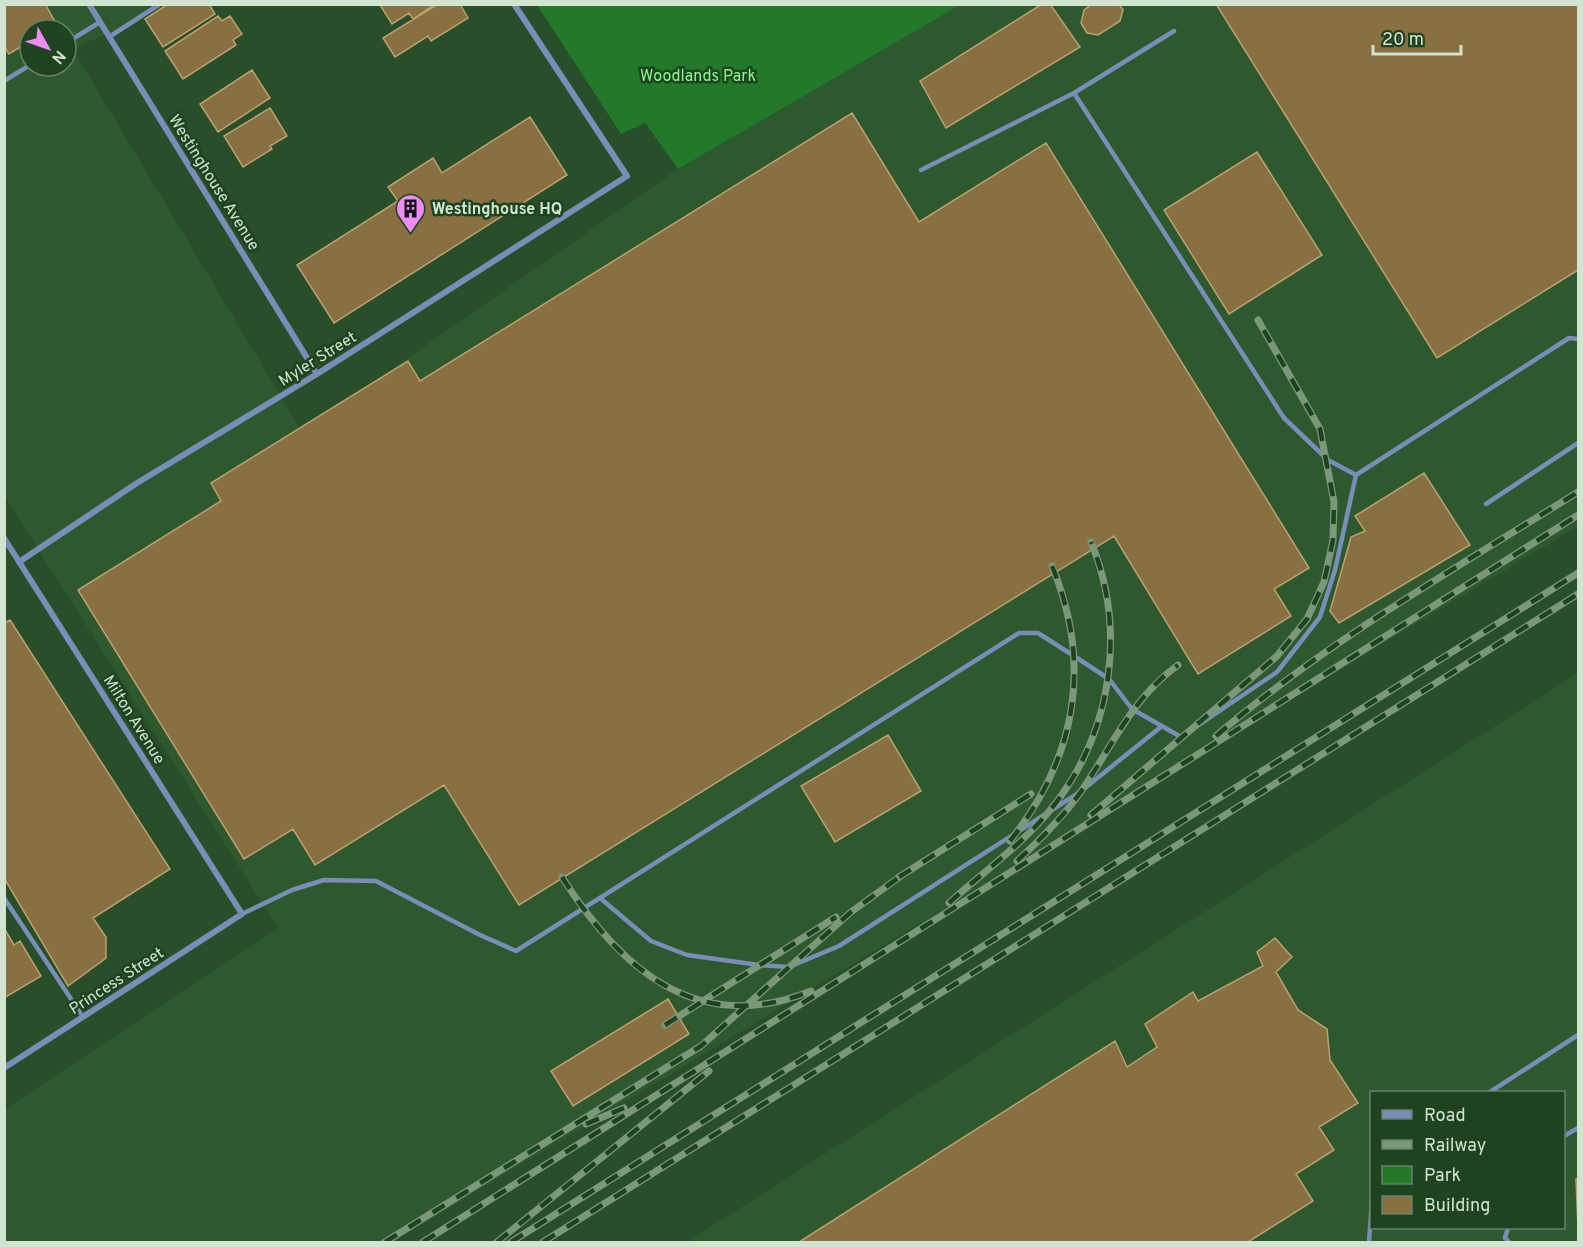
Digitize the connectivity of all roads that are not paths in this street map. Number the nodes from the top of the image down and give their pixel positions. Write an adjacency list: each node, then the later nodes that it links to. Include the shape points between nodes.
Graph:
1 (89, 4): 4 (street, Westinghouse Avenue)
2 (160, 4): 7 (lane)
3 (514, 4): 13 (street, Myler Street, via 627,176)
4 (100, 22): 6 (lane); 7 (street, Westinghouse Avenue)
5 (1174, 31): 10 (lane)
6 (78, 36)
7 (109, 36): 13 (street, Westinghouse Avenue)
8 (18, 73): 9 (lane)
9 (4, 81)
10 (1074, 93): 11 (lane); 15 (lane, via 1284,418 1328,460)
11 (921, 170)
12 (1578, 339): 15 (lane, via 1569,338)
13 (317, 374): 18 (street, Myler Street, via 137,483)
14 (1578, 443): 16 (lane)
15 (1356, 475): 19 (lane, via 1320,617 1277,672 1181,737)
16 (1486, 504)
17 (4, 538): 18 (street, Milton Avenue)
18 (19, 562): 22 (street, Milton Avenue)
19 (1162, 726): 21 (lane, via 1080,792 839,946 789,967 687,955 651,941); 21 (lane, via 1132,709 1108,679 1074,656 1038,633 1019,633)
20 (4, 898): 23 (lane)
21 (600, 898): 22 (lane, via 516,951 376,881 324,880 292,890)
22 (242, 914): 23 (street, Princess Street)
23 (83, 1017): 25 (street, Princess Street)
24 (1578, 1035): 26 (lane)
25 (4, 1068)
26 (1492, 1091)
27 (1370, 1221): 28 (lane)
28 (1369, 1242)

